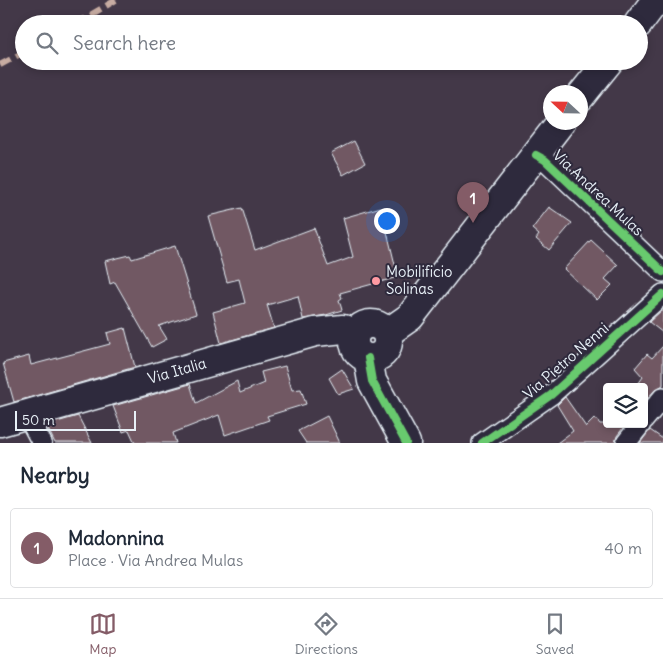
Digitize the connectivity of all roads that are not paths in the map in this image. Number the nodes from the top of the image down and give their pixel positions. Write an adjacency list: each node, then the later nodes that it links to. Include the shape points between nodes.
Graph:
1 (656, 0): 2 (main road)
2 (645, 15)
3 (602, 70): 4 (main road)
4 (588, 87)
5 (555, 130): 6 (main road)
6 (536, 155): 7 (street, Via Andrea Mulas, via 546,160); 10 (main road, via 410,317)
7 (663, 272)
8 (663, 294): 17 (street, Via Pietro Nenni, via 551,395)
9 (356, 333): 10 (main road, via 363,325 374,324); 11 (main road, via 356,348); 13 (main road, Via Italia, via 343,329 315,332)
10 (387, 333): 11 (main road, via 388,344 383,353)
11 (368, 358): 16 (main road, via 372,381)
12 (651, 413): 18 (street)
13 (27, 415): 14 (main road, Via Italia); 15 (street)
14 (0, 422)
15 (42, 443)
16 (406, 443)
17 (482, 443)
18 (626, 443)

